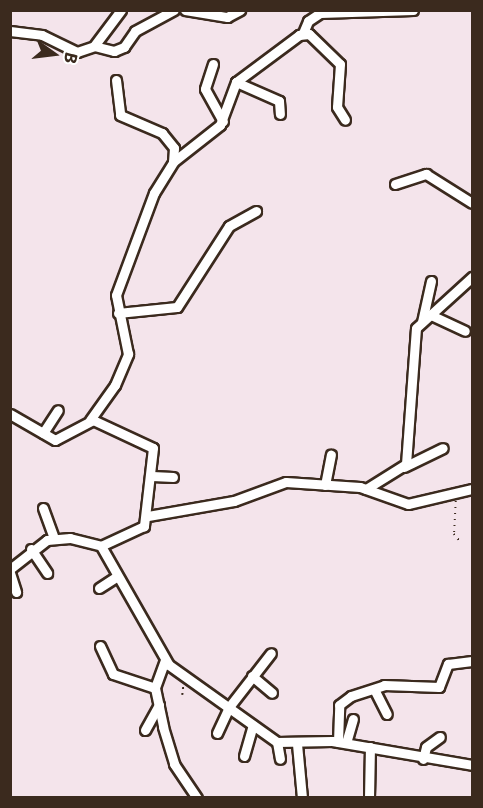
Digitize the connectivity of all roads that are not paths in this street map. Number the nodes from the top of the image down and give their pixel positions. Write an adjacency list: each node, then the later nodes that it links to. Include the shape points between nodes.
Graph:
1 (122, 10): 8 (street)
2 (174, 10): 8 (street, via 135,31 124,47 114,51)
3 (185, 10): 4 (street, via 227,16)
4 (240, 10)
5 (413, 10): 7 (street, via 320,13 308,21)
6 (10, 31): 8 (street, via 42,35 77,52)
7 (303, 33): 11 (street); 13 (street, via 340,64 337,107)
8 (94, 46)
9 (213, 64): 14 (street, via 204,89)
10 (116, 80): 15 (street, via 120,115 162,133 174,148)
11 (236, 82): 12 (street, via 279,101); 14 (street)
12 (280, 114)
13 (345, 120)
14 (223, 121): 15 (street)
15 (173, 162): 21 (street, via 153,193 117,288)
16 (395, 184): 17 (street, via 426,174)
17 (472, 203)
18 (256, 211): 21 (street, via 229,226 177,307)
19 (472, 277): 22 (street)
20 (431, 281): 23 (street)
21 (118, 313): 27 (street, via 128,354 115,386)
22 (433, 316): 23 (street); 24 (street)
23 (422, 322): 31 (street, via 415,332)
24 (465, 331)
25 (58, 410): 28 (street)
26 (10, 414): 28 (street)
27 (90, 420): 28 (street, via 62,441); 32 (street, via 146,440 153,448)
28 (43, 433)
29 (443, 448): 31 (street)
30 (331, 455): 34 (street)
31 (404, 467): 35 (street)
32 (152, 476): 33 (street); 38 (street)
33 (173, 477)
34 (325, 485): 35 (street); 38 (street, via 286,482 234,501)
35 (366, 489): 36 (street, via 408,504)
36 (472, 489)
37 (43, 508): 39 (street)
38 (148, 516): 40 (street, via 135,535)
39 (54, 539): 40 (street); 41 (street)
40 (101, 546): 45 (street)
41 (31, 549): 42 (street); 44 (street)
42 (10, 569)
43 (10, 573): 47 (street)
44 (47, 573)
45 (116, 577): 46 (street); 50 (street)
46 (99, 588)
47 (16, 592)
48 (100, 646): 53 (street, via 113,674)
49 (272, 653): 52 (street)
50 (165, 660): 53 (street); 57 (street)
51 (472, 660): 54 (street, via 448,664 439,687)
52 (252, 676): 55 (street); 57 (street)
53 (155, 688): 56 (street)
54 (374, 689): 58 (street); 65 (street, via 339,705)
55 (272, 693)
56 (159, 705): 61 (street); 72 (street, via 174,764)
57 (229, 707): 60 (street); 62 (street)
58 (387, 714)
59 (353, 719): 65 (street)
60 (253, 725): 64 (street); 68 (street)
61 (145, 730)
62 (217, 733)
63 (440, 737): 70 (street, via 426,747)
64 (277, 742): 66 (street); 69 (street)
65 (342, 742): 66 (street); 67 (street)
66 (297, 744): 73 (street)
67 (370, 747): 70 (street); 74 (street)
68 (244, 756)
69 (280, 759)
70 (423, 759): 71 (street)
71 (472, 765)
72 (197, 798)
73 (302, 798)
74 (369, 798)

